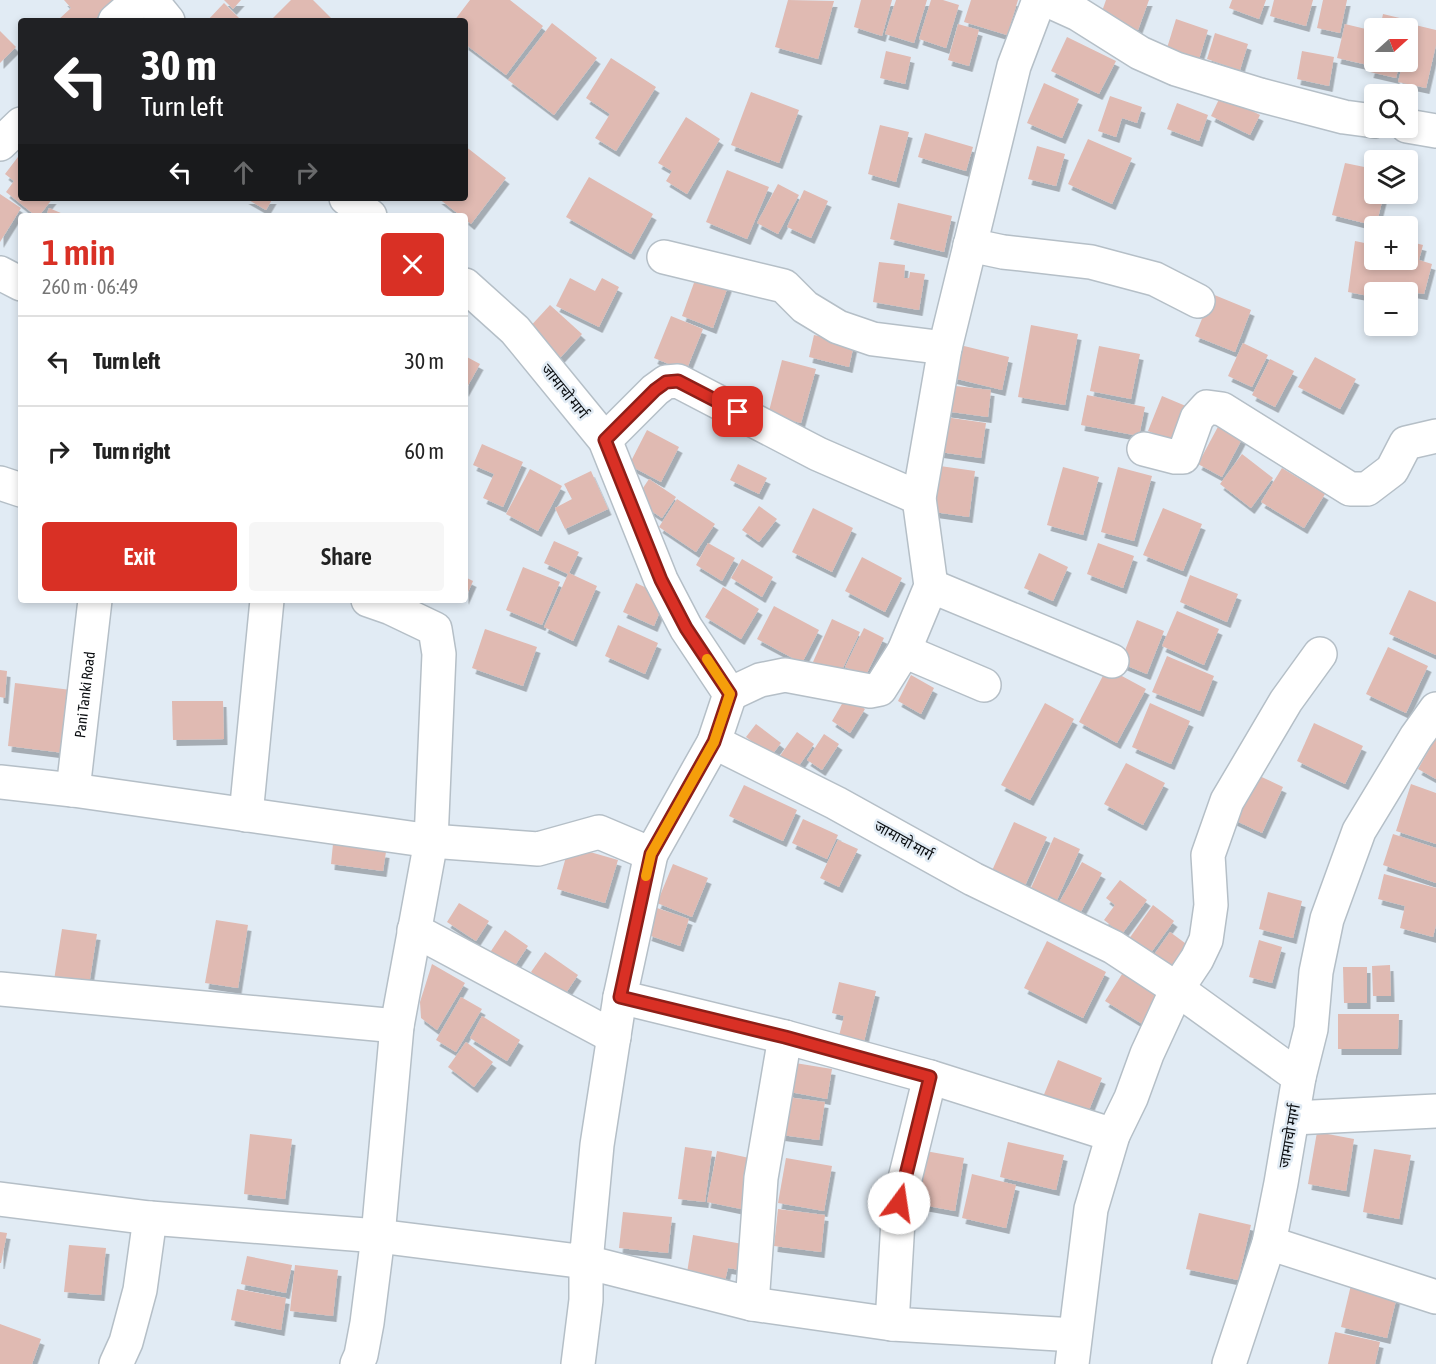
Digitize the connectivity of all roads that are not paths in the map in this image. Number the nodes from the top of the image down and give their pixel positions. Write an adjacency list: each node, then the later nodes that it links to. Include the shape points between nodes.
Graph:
1 (139, 0): 5 (street)
2 (151, 0): 6 (street)
3 (1039, 0): 14 (street, via 1014,66)
4 (1047, 0): 7 (street, via 1176,69 1260,95)
5 (118, 18)
6 (166, 18)
7 (1364, 120)
8 (18, 127): 11 (street)
9 (1418, 128): 10 (street)
10 (1436, 131)
11 (0, 144)
12 (350, 201): 13 (street)
13 (366, 213)
14 (970, 245): 19 (street, via 1091,262 1155,279); 20 (street)
15 (664, 257): 20 (street, via 784,286 805,307 838,327 873,339)
16 (0, 273): 17 (street)
17 (18, 282)
18 (468, 288): 22 (street, जामाचो मार्ग, via 515,330)
19 (1198, 301)
20 (945, 348): 26 (street)
21 (1436, 436): 23 (street, via 1406,443 1392,470 1367,489 1350,489 1222,409 1207,407 1197,418 1183,457)
22 (605, 440): 26 (street, via 655,390 666,382 678,381 818,454); 35 (street, जामाचो मार्ग, via 661,580 686,628)
23 (1144, 449)
24 (0, 483): 25 (street)
25 (18, 489)
26 (919, 498): 27 (street)
27 (930, 586): 31 (street); 33 (street)
28 (94, 603): 39 (street, Pani Tanki Road)
29 (267, 603): 40 (street)
30 (377, 603): 41 (street, via 435,629 439,654)
31 (904, 651): 34 (street); 35 (street, via 880,689 870,691 785,675 760,680)
32 (1320, 654): 45 (street, via 1286,701 1227,801 1208,855 1211,905 1206,940)
33 (1112, 661)
34 (984, 685)
35 (730, 694): 37 (street)
36 (1436, 709): 51 (street, via 1359,831 1327,919 1316,972 1311,1029)
37 (714, 742): 42 (street); 45 (street, जामाचो मार्ग, via 836,803 973,879 1113,947)
38 (0, 782): 39 (street)
39 (73, 790): 40 (street)
40 (246, 814): 41 (street)
41 (431, 841): 42 (street, via 538,849 599,832); 43 (street)
42 (651, 854): 46 (street)
43 (414, 930): 47 (street); 48 (street)
44 (0, 989): 47 (street)
45 (1177, 989): 51 (street, जामाचो मार्ग); 54 (street)
46 (620, 997): 48 (street); 49 (street)
47 (397, 1026): 57 (street)
48 (614, 1036): 59 (street, via 597,1145)
49 (785, 1037): 50 (street); 61 (street, via 761,1178)
50 (930, 1077): 54 (street); 62 (street, via 899,1203)
51 (1299, 1077): 53 (street, जामाचो मार्ग)
52 (1436, 1111): 53 (street)
53 (1293, 1118): 58 (street, जामाचो मार्ग)
54 (1113, 1135): 63 (street, via 1091,1209)
55 (0, 1199): 56 (street)
56 (150, 1218): 57 (street); 64 (street, via 140,1290)
57 (378, 1236): 59 (street); 65 (street, via 367,1323)
58 (1269, 1243): 60 (street); 67 (street, जामाचो मार्ग)
59 (586, 1262): 61 (street); 66 (street)
60 (1436, 1297)
61 (752, 1304): 62 (street)
62 (892, 1324): 63 (street)
63 (1074, 1350)
64 (116, 1364)
65 (357, 1364)
66 (578, 1364)
67 (1229, 1364)

